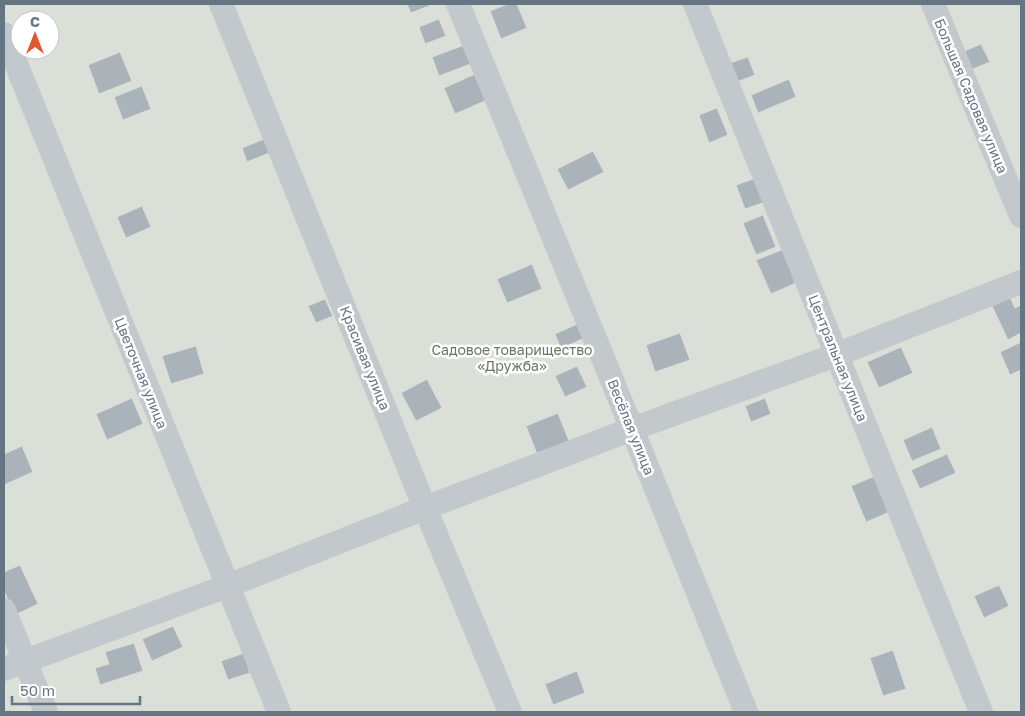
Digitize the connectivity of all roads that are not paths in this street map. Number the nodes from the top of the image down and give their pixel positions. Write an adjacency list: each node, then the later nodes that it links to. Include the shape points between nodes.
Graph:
1 (221, 4): 10 (street, Красивая улица)
2 (458, 4): 9 (street, Весёлая улица)
3 (695, 4): 8 (street, Центральная улица)
4 (933, 4): 6 (street, Большая Садовая улица)
5 (4, 34): 11 (street, Цветочная улица)
6 (1021, 216)
7 (1021, 282): 8 (street)
8 (836, 355): 9 (street); 18 (street, Центральная улица)
9 (632, 429): 10 (street); 17 (street, Весёлая улица)
10 (425, 508): 11 (street); 16 (street, Красивая улица)
11 (227, 586): 13 (street); 15 (street, Цветочная улица)
12 (4, 610): 13 (street)
13 (14, 665): 14 (street)
14 (46, 712)
15 (279, 712)
16 (510, 712)
17 (746, 712)
18 (981, 712)

